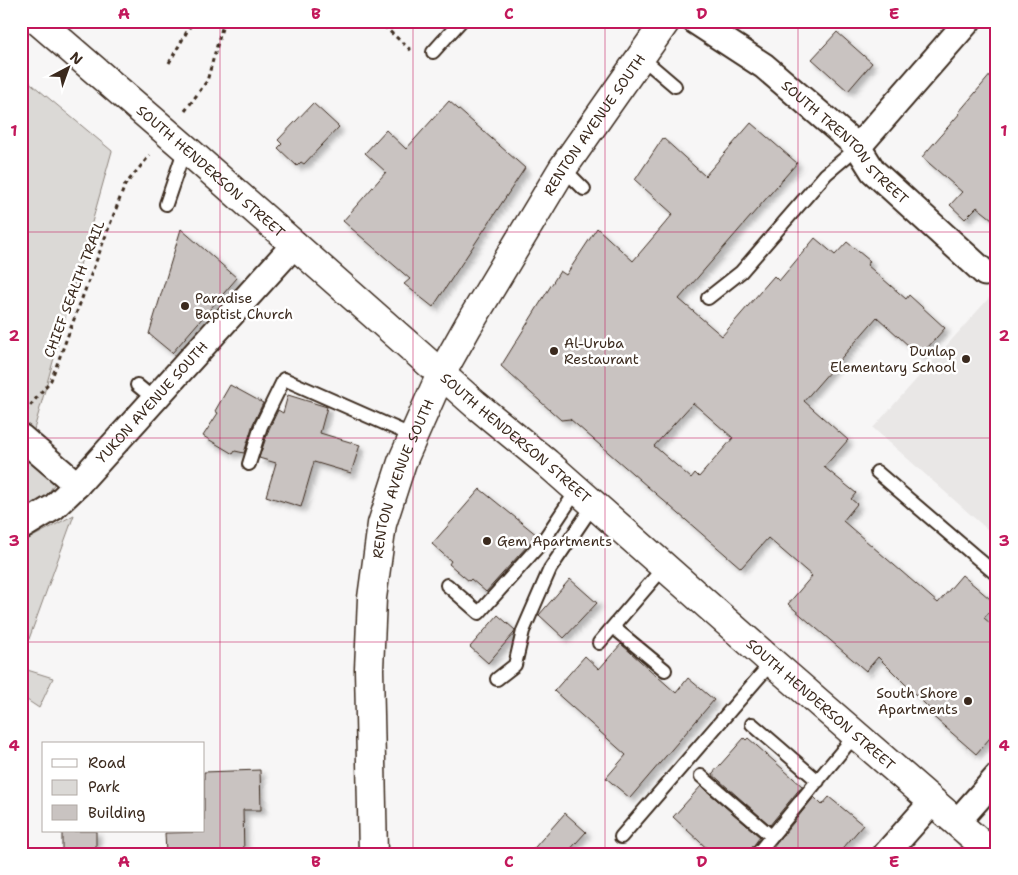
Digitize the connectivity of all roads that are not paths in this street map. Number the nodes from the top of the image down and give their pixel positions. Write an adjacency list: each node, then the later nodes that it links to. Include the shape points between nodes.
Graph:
1 (38, 21): 10 (main road, SOUTH HENDERSON STREET)
2 (461, 21): 6 (lane)
3 (666, 21): 7 (main road, RENTON AVENUE SOUTH)
4 (695, 21): 9 (street, SOUTH TRENTON STREET, via 764,66)
5 (968, 21): 9 (street)
6 (433, 52)
7 (641, 57): 8 (lane); 11 (main road, RENTON AVENUE SOUTH)
8 (675, 86)
9 (858, 147): 15 (street, SOUTH TRENTON STREET, via 873,172); 16 (lane, via 826,174 740,272)
10 (185, 148): 13 (lane); 14 (main road, SOUTH HENDERSON STREET)
11 (563, 168): 12 (lane); 17 (main road, RENTON AVENUE SOUTH)
12 (584, 189)
13 (166, 204)
14 (294, 244): 17 (main road, SOUTH HENDERSON STREET); 22 (street, YUKON AVENUE SOUTH, via 146,392)
15 (985, 273)
16 (708, 298)
17 (441, 374): 18 (main road, RENTON AVENUE SOUTH); 23 (main road, SOUTH HENDERSON STREET)
18 (413, 436): 20 (lane, via 284,378 261,426); 42 (main road, RENTON AVENUE SOUTH, via 382,524 372,598 369,669)
19 (21, 438): 22 (street)
20 (249, 464)
21 (877, 472): 26 (lane)
22 (77, 485): 24 (street, YUKON AVENUE SOUTH, via 54,507)
23 (585, 497): 25 (main road, SOUTH HENDERSON STREET); 27 (lane, via 479,613); 32 (lane, via 524,631 515,666)
24 (21, 527)
25 (664, 567): 28 (lane); 30 (main road, SOUTH HENDERSON STREET)
26 (997, 575)
27 (447, 585)
28 (613, 627): 29 (lane); 31 (lane)
29 (599, 643)
30 (772, 662): 34 (main road, SOUTH HENDERSON STREET); 41 (lane)
31 (665, 670)
32 (497, 679)
33 (752, 724): 37 (lane)
34 (856, 734): 37 (lane); 38 (main road, SOUTH HENDERSON STREET)
35 (701, 776): 40 (lane)
36 (997, 777): 39 (street)
37 (818, 781): 40 (lane)
38 (933, 801): 39 (main road, SOUTH HENDERSON STREET); 44 (street)
39 (957, 822): 45 (main road, SOUTH HENDERSON STREET)
40 (771, 836): 43 (lane)
41 (622, 837)
42 (373, 854)
43 (757, 854)
44 (886, 854)
45 (993, 854)

